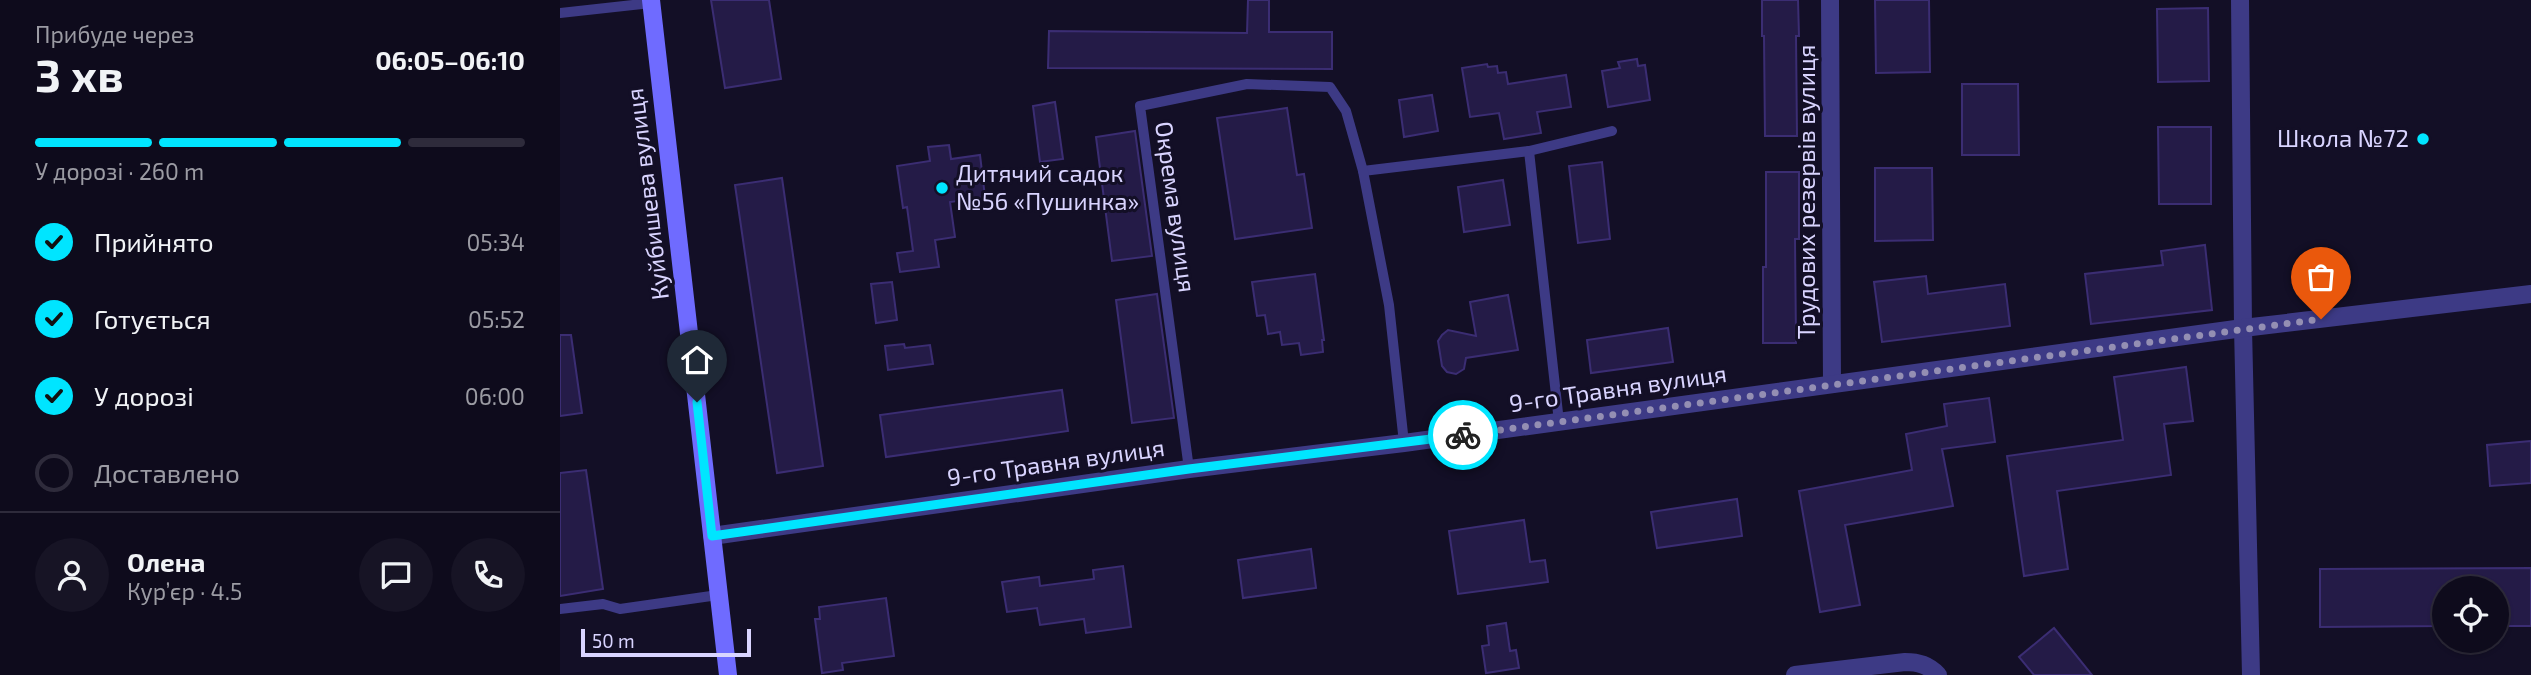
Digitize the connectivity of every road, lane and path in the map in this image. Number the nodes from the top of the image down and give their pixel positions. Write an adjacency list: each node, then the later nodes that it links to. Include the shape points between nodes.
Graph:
1 (1830, 0): 10 (street, Трудових резервів вулиця)
2 (2240, 0): 9 (street)
3 (651, 1): 4 (lane); 14 (main road, Куйбишева вулиця)
4 (560, 13)
5 (1612, 131): 6 (lane)
6 (1529, 151): 7 (lane); 11 (lane)
7 (1363, 171): 12 (lane, Окрема вулиця, via 1389,305); 13 (lane, Окрема вулиця, via 1346,111 1330,87 1247,84 1140,106)
8 (2531, 294): 9 (street, 9-го Травня вулиця)
9 (2242, 328): 10 (street, 9-го Травня вулиця); 20 (street)
10 (1832, 384): 11 (street, 9-го Травня вулиця)
11 (1559, 422): 12 (street, 9-го Травня вулиця)
12 (1404, 443): 13 (street, 9-го Травня вулиця)
13 (1189, 469): 14 (street, 9-го Травня вулиця)
14 (712, 536): 15 (main road, Куйбишева вулиця)
15 (718, 595): 16 (lane, via 620,609 603,604); 17 (main road, Куйбишева вулиця)
16 (560, 609)
17 (728, 675)
18 (1795, 675): 19 (street, via 1905,662 1919,662)
19 (1938, 675)
20 (2252, 675)

